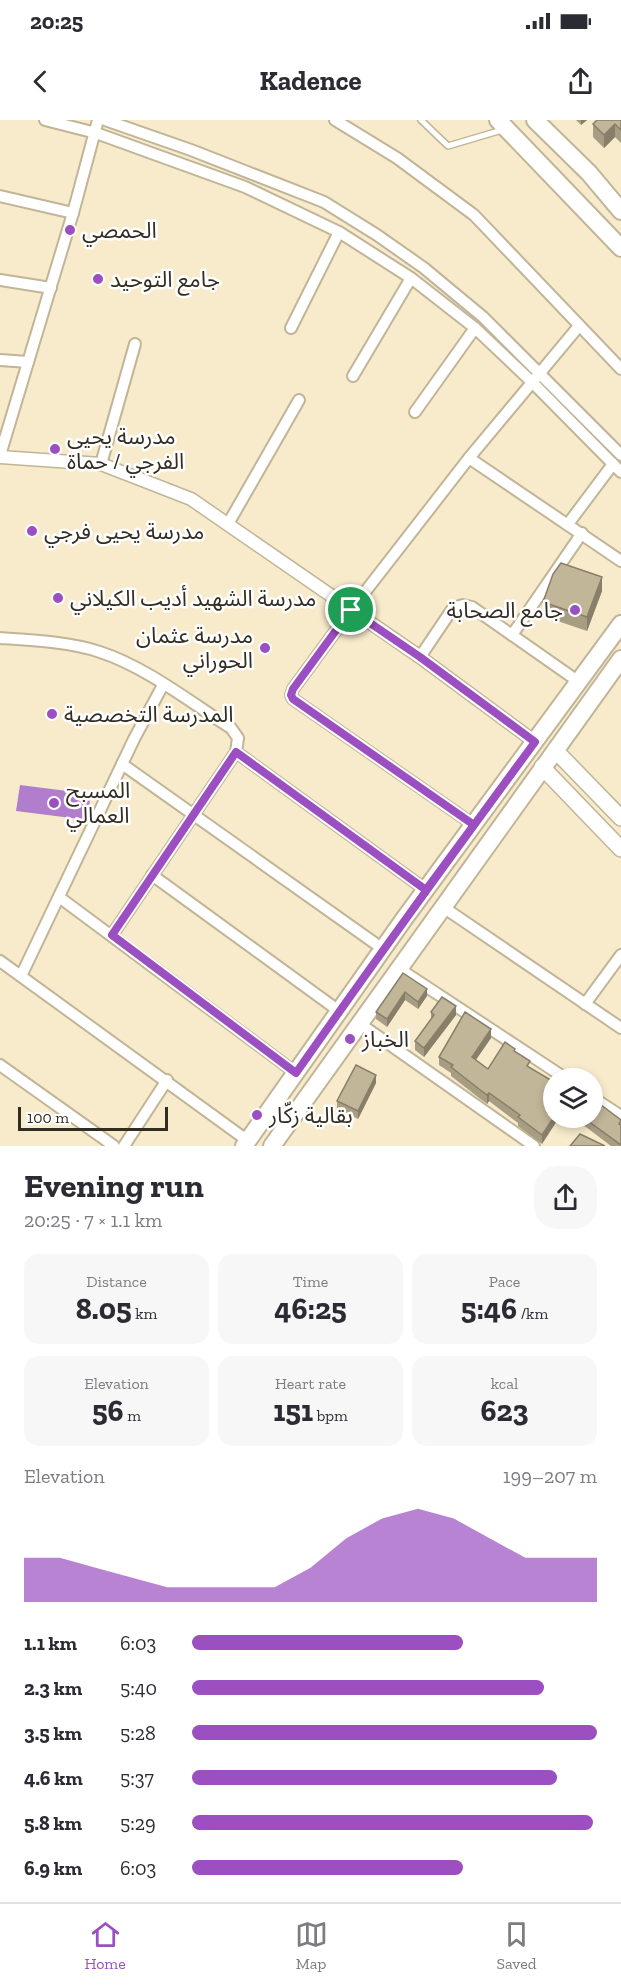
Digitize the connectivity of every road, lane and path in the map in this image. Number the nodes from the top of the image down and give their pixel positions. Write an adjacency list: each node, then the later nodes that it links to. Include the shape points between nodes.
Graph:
1 (45, 120): 8 (street)
2 (98, 120): 8 (street)
3 (105, 120): 24 (street, via 324,202 424,268 483,317)
4 (335, 120): 17 (street, via 397,158 474,214)
5 (421, 120): 7 (lane, via 448,146)
6 (536, 120): 10 (main road)
7 (502, 125): 13 (main road)
8 (96, 133): 11 (street); 12 (street, via 245,187)
9 (0, 196): 11 (street)
10 (620, 207)
11 (73, 213): 16 (street)
12 (339, 232): 14 (street); 18 (street)
13 (621, 248)
14 (411, 278): 19 (street); 25 (street)
15 (0, 280): 16 (street)
16 (51, 288): 22 (street)
17 (579, 326): 23 (street); 24 (street)
18 (291, 328)
19 (475, 328): 26 (street); 28 (street)
20 (135, 344): 32 (street)
21 (0, 360): 22 (street)
22 (28, 362): 30 (street)
23 (621, 369)
24 (541, 374): 26 (street); 29 (street)
25 (353, 376)
26 (533, 383): 31 (street); 33 (street)
27 (299, 400): 35 (street)
28 (415, 412)
29 (621, 455)
30 (0, 456): 32 (street)
31 (469, 458): 36 (street); 39 (street)
32 (101, 464): 35 (street, via 191,499)
33 (612, 464): 34 (street); 36 (street)
34 (621, 472)
35 (228, 524): 39 (street)
36 (568, 524): 37 (street)
37 (582, 533): 38 (street); 41 (street)
38 (621, 561)
39 (351, 610): 44 (street); 57 (street, via 293,689 293,699)
40 (621, 624): 43 (main road)
41 (512, 635): 44 (street, via 463,605 453,608); 46 (street)
42 (0, 638): 47 (street, via 98,651 133,665)
43 (601, 652): 45 (main road); 46 (main road)
44 (420, 657): 48 (street)
45 (620, 661): 49 (main road)
46 (579, 682): 48 (main road)
47 (163, 685): 50 (street, via 231,728 238,738); 51 (street)
48 (535, 742): 53 (main road)
49 (555, 750): 52 (main road); 56 (main road)
50 (236, 752): 55 (street); 60 (street)
51 (122, 764): 55 (street); 61 (street)
52 (542, 768): 54 (main road); 58 (main road)
53 (507, 780): 54 (main road); 57 (main road)
54 (525, 791): 62 (main road)
55 (193, 813): 59 (street); 64 (street)
56 (621, 818)
57 (474, 825): 60 (main road)
58 (621, 849)
59 (152, 875): 63 (street); 72 (street)
60 (426, 890): 64 (main road)
61 (59, 897): 63 (street); 68 (street)
62 (443, 907): 67 (main road); 71 (street)
63 (112, 935): 77 (street)
64 (383, 949): 69 (main road)
65 (621, 955): 71 (street)
66 (0, 961): 68 (street)
67 (398, 968): 70 (main road); 76 (street)
68 (21, 976): 78 (street)
69 (357, 986): 70 (main road); 72 (main road)
70 (378, 997): 73 (main road)
71 (585, 1004): 74 (street)
72 (339, 1011): 77 (main road)
73 (359, 1023): 84 (main road); 85 (street)
74 (621, 1028)
75 (0, 1065): 82 (street)
76 (550, 1068)
77 (296, 1073): 81 (main road)
78 (167, 1080): 81 (street); 83 (street)
79 (603, 1104): 80 (street)
80 (621, 1116)
81 (246, 1143)
82 (114, 1146)
83 (124, 1146)
84 (272, 1146)
85 (534, 1146)

